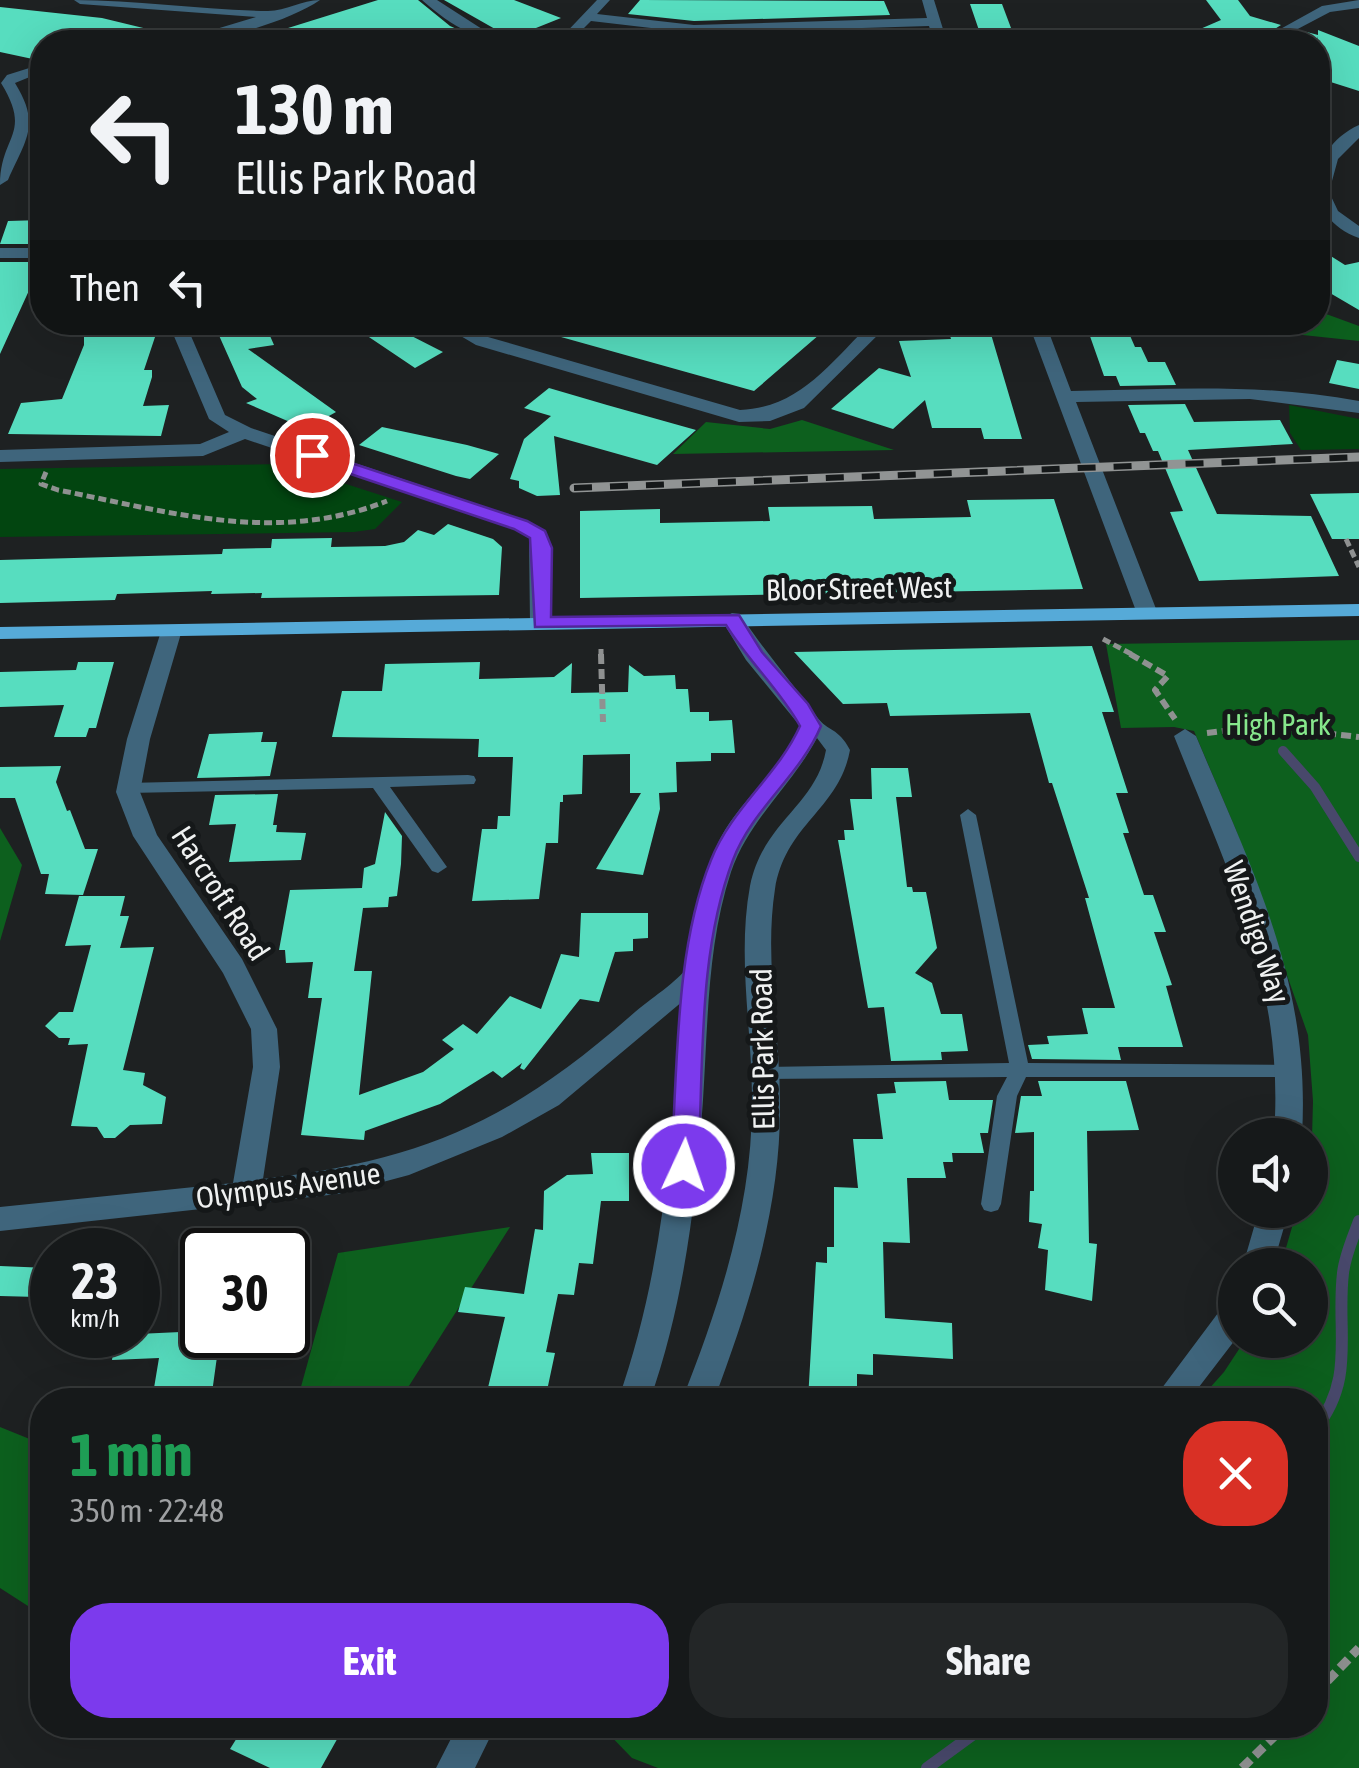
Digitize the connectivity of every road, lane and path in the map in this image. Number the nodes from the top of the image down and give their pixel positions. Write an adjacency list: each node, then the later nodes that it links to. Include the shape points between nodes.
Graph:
1 (80, 0): 9 (street)
2 (314, 0): 9 (street)
3 (428, 0): 13 (street)
4 (604, 0): 10 (street)
5 (928, 0): 11 (street)
6 (1359, 4): 8 (street)
7 (1301, 6): 8 (street)
8 (1320, 13): 16 (street)
9 (275, 14): 12 (street)
10 (588, 17): 11 (street, via 686,29); 14 (street)
11 (932, 22): 15 (street)
12 (231, 30)
13 (474, 30)
14 (575, 30)
15 (935, 30)
16 (1287, 30)
17 (30, 72): 20 (street, via 8,83 26,126 24,147)
18 (1359, 129): 19 (street)
19 (1330, 161)
20 (0, 180)
21 (1330, 210): 22 (street)
22 (1359, 234)
23 (0, 253): 24 (street)
24 (30, 253)
25 (181, 335): 31 (street, via 218,419)
26 (470, 335): 27 (street, via 739,416 770,415 796,404)
27 (869, 335)
28 (1041, 335): 29 (street)
29 (1066, 397): 30 (street, via 1252,393); 38 (street)
30 (1359, 408)
31 (244, 432): 32 (street, via 203,450); 40 (street, via 538,535)
32 (0, 456)
33 (48, 466): 34 (path, via 41,484 58,490 222,520 348,520)
34 (400, 496)
35 (1346, 539): 36 (path)
36 (1359, 566)
37 (1359, 610): 38 (main road, Bloor Street West)
38 (1146, 614): 39 (main road, Bloor Street West)
39 (732, 620): 40 (main road, Bloor Street West); 46 (street, Ellis Park Road)
40 (542, 623): 41 (main road, Bloor Street West)
41 (171, 630): 42 (main road, Bloor Street West); 51 (street)
42 (0, 633)
43 (1103, 639): 47 (path, via 1168,676 1155,690)
44 (601, 649): 45 (path)
45 (603, 722)
46 (811, 726): 54 (street, Ellis Park Road, via 798,755 757,800 722,859); 57 (street, Ellis Park Road, via 831,736 837,764 770,858 760,914)
47 (1180, 728): 48 (path, via 1243,726); 56 (street, Wendigo Way, via 1277,976)
48 (1359, 737)
49 (468, 780): 50 (lane)
50 (378, 782): 51 (lane); 53 (lane)
51 (127, 788): 59 (street, Harcroft Road, via 137,824 262,1024 266,1068 246,1164)
52 (968, 816): 55 (lane)
53 (438, 867)
54 (697, 976): 59 (street, Olympus Avenue, via 573,1081 433,1156 382,1174); 63 (street, Ellis Park Road, via 678,1221)
55 (1020, 1070): 56 (lane); 57 (lane); 60 (lane, via 1007,1096)
56 (1290, 1072): 58 (street, Wendigo Way)
57 (765, 1074): 64 (street, Ellis Park Road, via 766,1128 750,1237)
58 (1289, 1118)
59 (248, 1194): 61 (street, Olympus Avenue)
60 (991, 1204)
61 (0, 1218)
62 (1218, 1339): 65 (street)
63 (638, 1388)
64 (703, 1388)
65 (1180, 1388)
66 (1359, 1648): 67 (path)
67 (1328, 1680)
68 (471, 1738): 70 (street)
69 (1273, 1738): 71 (path)
70 (455, 1768)
71 (1242, 1768)

